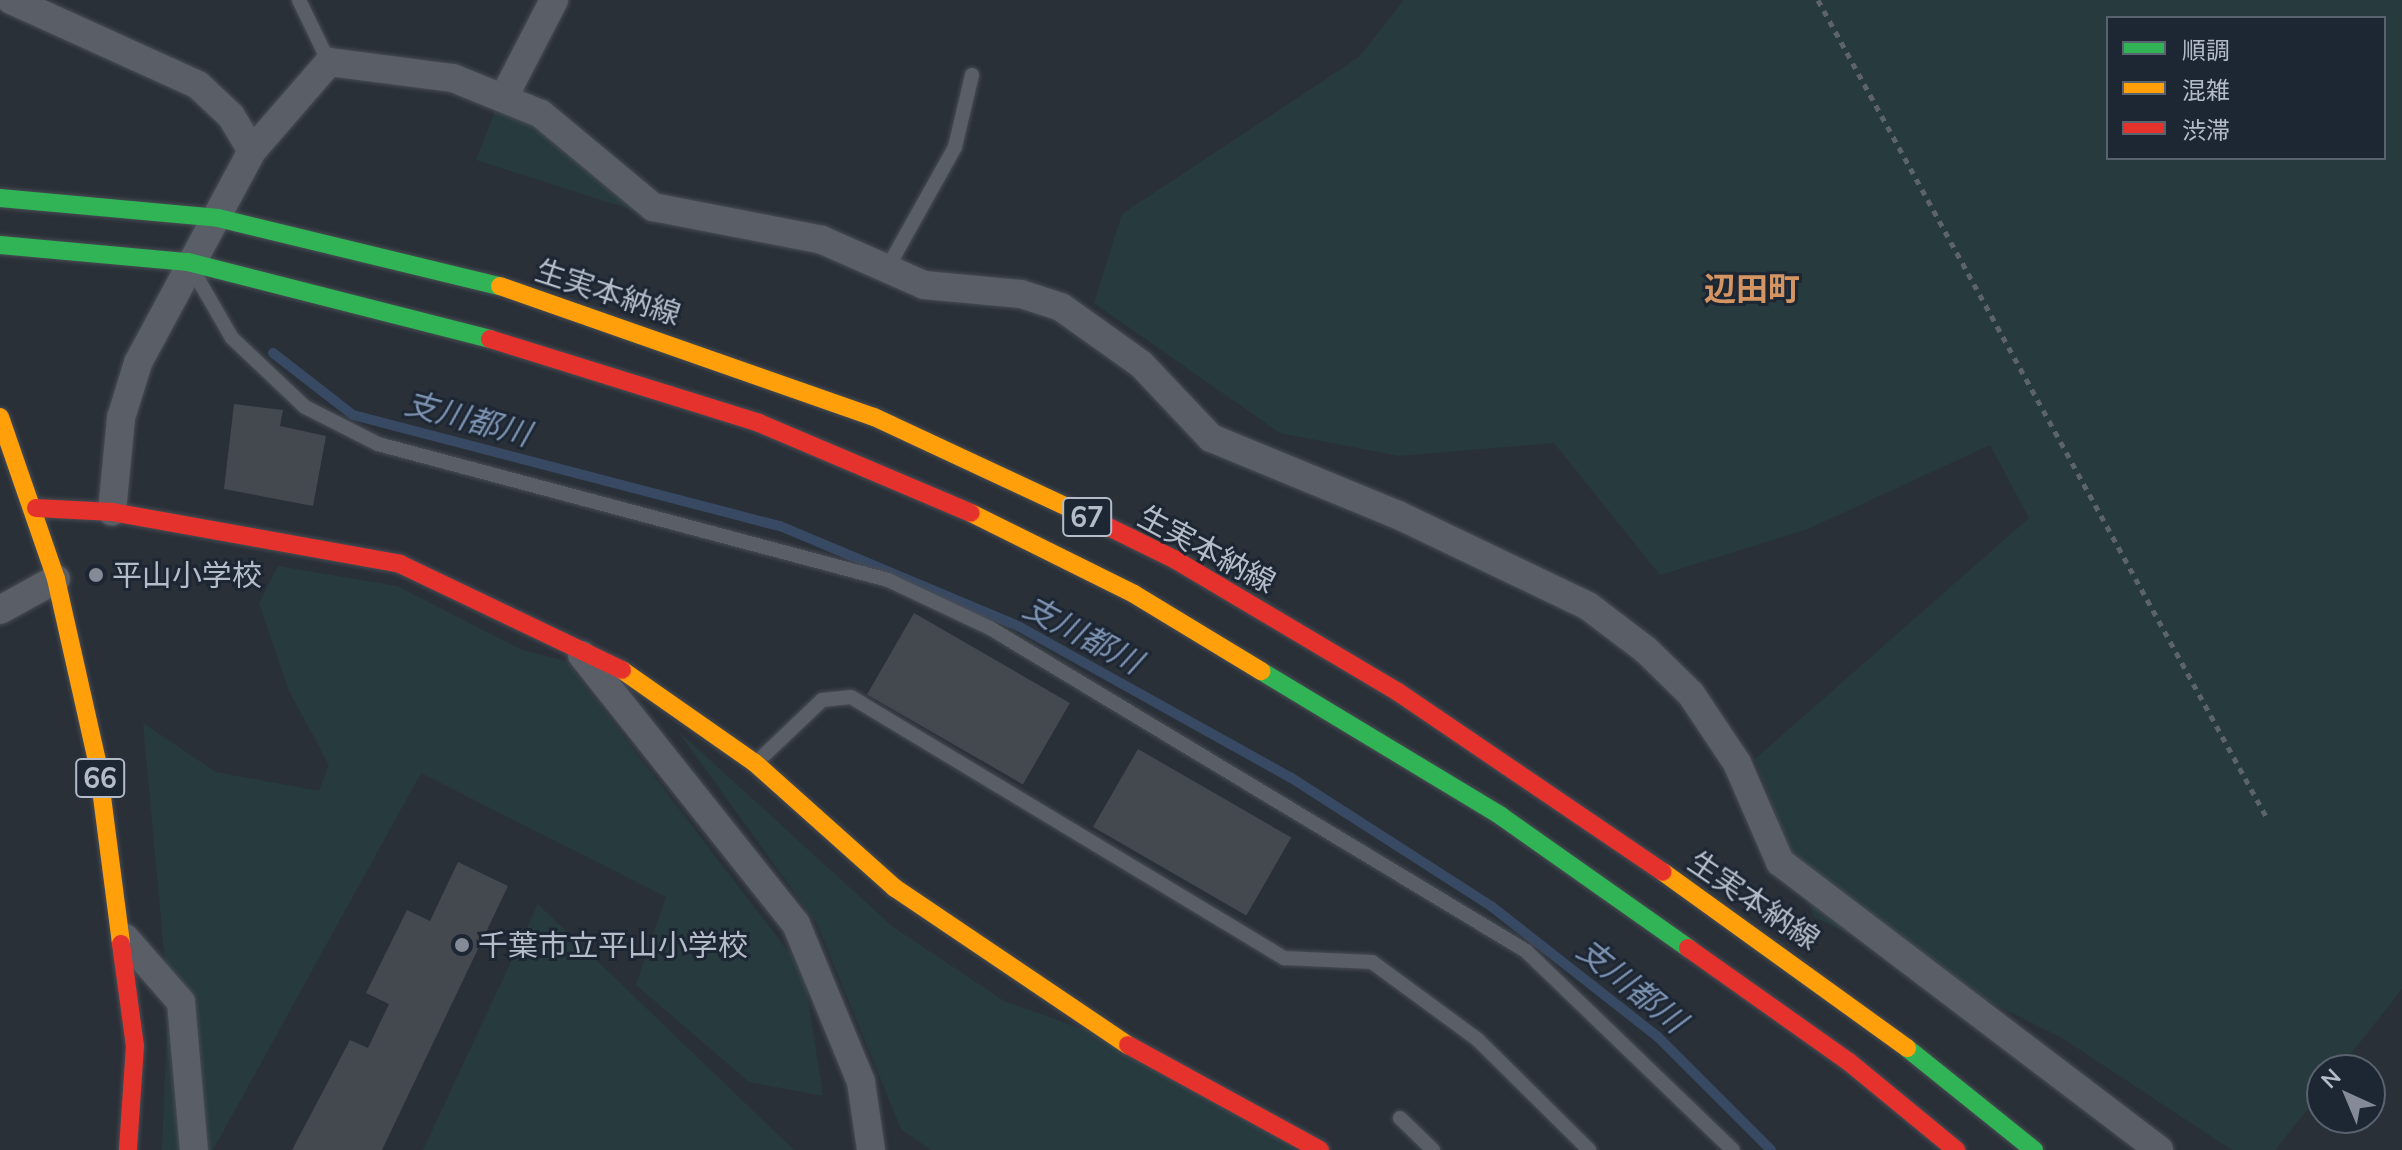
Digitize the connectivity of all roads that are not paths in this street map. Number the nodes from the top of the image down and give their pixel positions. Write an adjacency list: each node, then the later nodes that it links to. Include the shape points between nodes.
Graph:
1 (11, 0): 7 (street, via 198,85 231,116)
2 (554, 0): 6 (street)
3 (306, 3): 4 (lane)
4 (329, 62): 6 (street, via 453,78); 7 (street)
5 (972, 75): 12 (lane, via 955,147)
6 (505, 95): 12 (street, via 541,114 653,207 822,240)
7 (252, 151): 9 (street)
8 (0, 198): 9 (main road, 生実本納線 / 67)
9 (218, 218): 11 (street); 30 (main road, 生実本納線 / 67, via 494,284 671,342 874,417 1174,559 1398,692 1816,976)
10 (0, 245): 11 (main road, 67)
11 (188, 262): 15 (street, via 138,363 121,418); 28 (lane, via 232,338 305,407 378,444 874,575 990,628 1526,951); 29 (main road, 67, via 572,360 759,423 972,513 1107,580 1501,816 1849,1062)
12 (888, 267): 31 (street, via 924,285 1021,294 1061,307 1141,364 1211,438 1398,515 1588,606 1691,694 1737,763 1780,862)
13 (0, 417): 14 (main road, 66)
14 (36, 508): 15 (main road); 16 (main road, 66)
15 (112, 512): 18 (main road, via 400,564)
16 (56, 579): 17 (street); 20 (main road, 66, via 98,766)
17 (0, 610)
18 (570, 639): 19 (main road, via 661,693); 24 (street, via 796,924 861,1082)
19 (755, 763): 25 (main road, via 895,888 1150,1060); 27 (lane, via 822,700 851,697 1284,958 1372,962 1477,1039)
20 (125, 938): 22 (main road, 66, via 135,1046); 23 (street, via 181,1002)
21 (1400, 1118): 26 (lane)
22 (128, 1150)
23 (194, 1150)
24 (871, 1150)
25 (1320, 1150)
26 (1433, 1150)
27 (1589, 1150)
28 (1733, 1150)
29 (1956, 1150)
30 (2034, 1150)
31 (2159, 1150)

